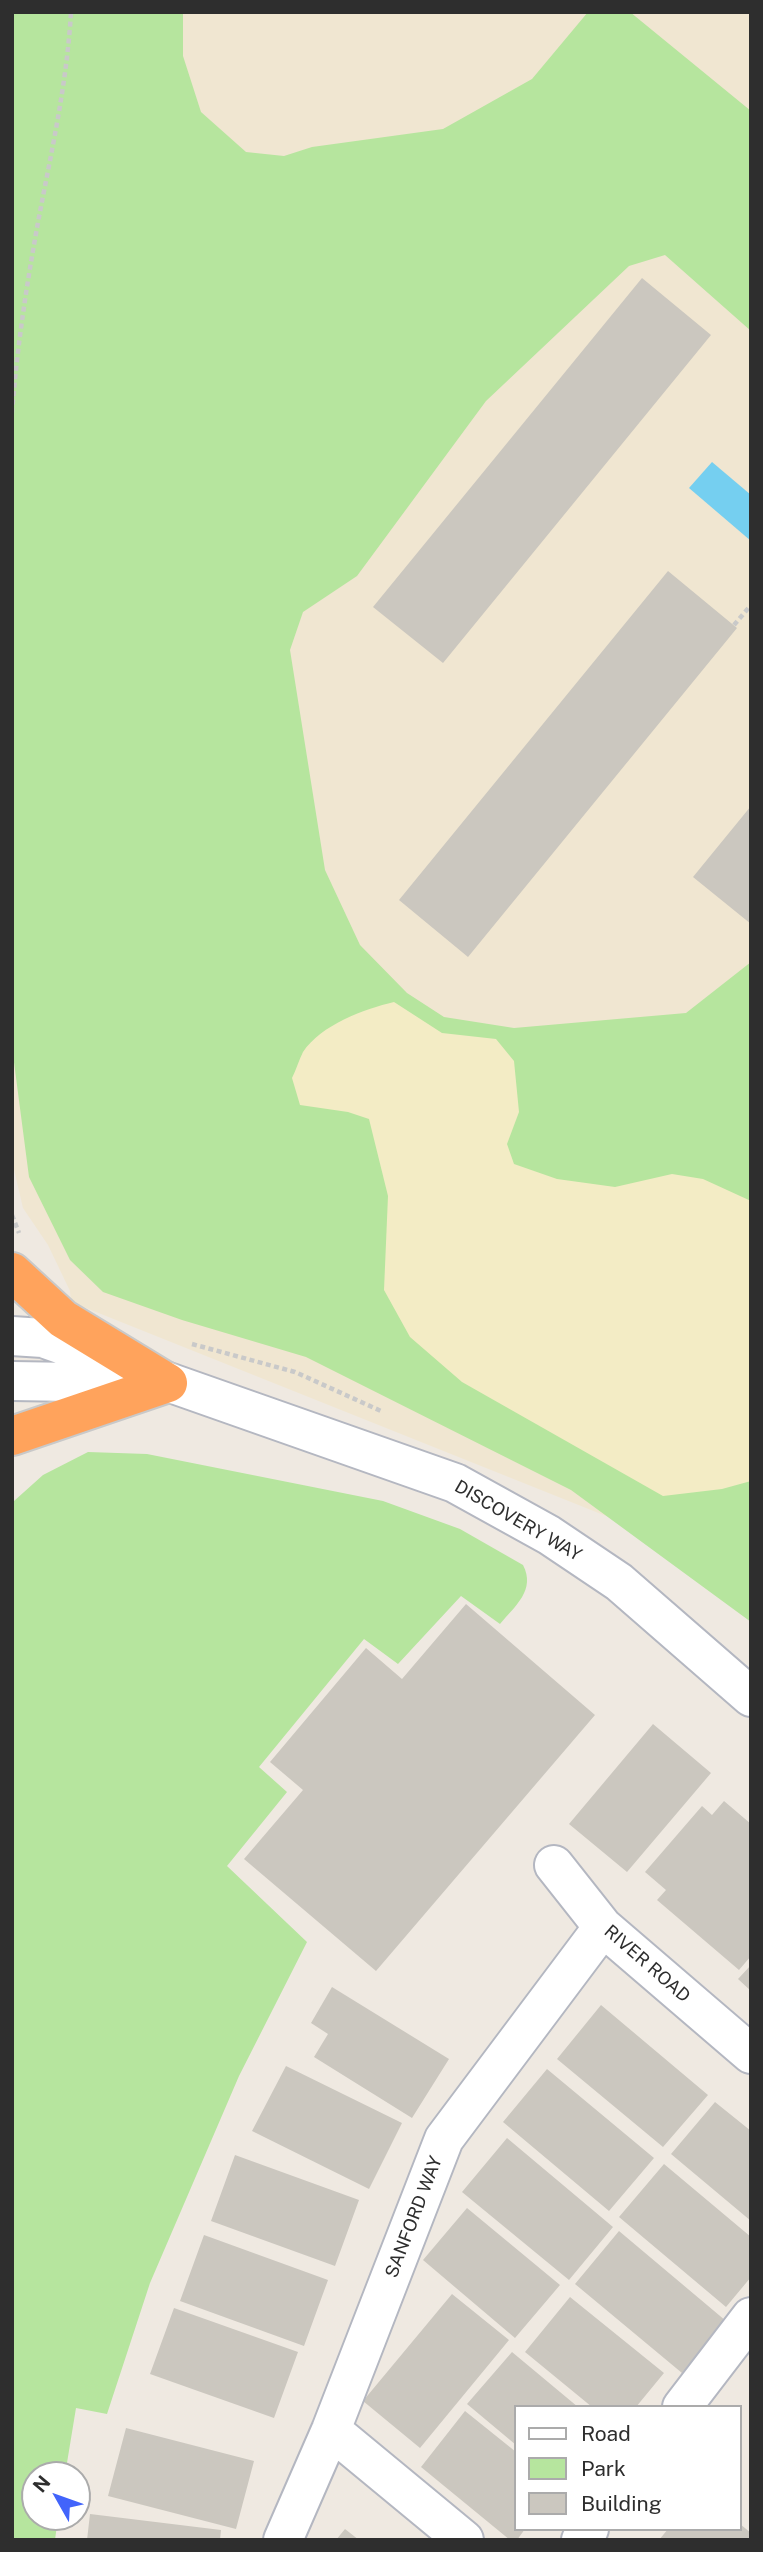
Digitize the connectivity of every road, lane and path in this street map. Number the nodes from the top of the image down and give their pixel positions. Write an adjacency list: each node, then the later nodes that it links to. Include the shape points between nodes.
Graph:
1 (71, 12): 2 (path, via 58,121 17,348)
2 (12, 413)
3 (751, 605): 4 (path)
4 (734, 625)
5 (12, 1272): 8 (highway, via 63,1320)
6 (12, 1336): 8 (street, DISCOVERY WAY, via 43,1338)
7 (12, 1381): 8 (street, DISCOVERY WAY)
8 (168, 1383): 9 (highway); 10 (street, DISCOVERY WAY, via 455,1483 549,1535 619,1582)
9 (12, 1436)
10 (751, 1697)
11 (554, 1865): 12 (street, RIVER ROAD)
12 (603, 1927): 13 (street, RIVER ROAD); 16 (street, SANFORD WAY, via 444,2139)
13 (751, 2054)
14 (751, 2317): 15 (street)
15 (684, 2405)
16 (331, 2430): 17 (street, SANFORD WAY); 18 (street)
17 (283, 2540)
18 (464, 2540)

